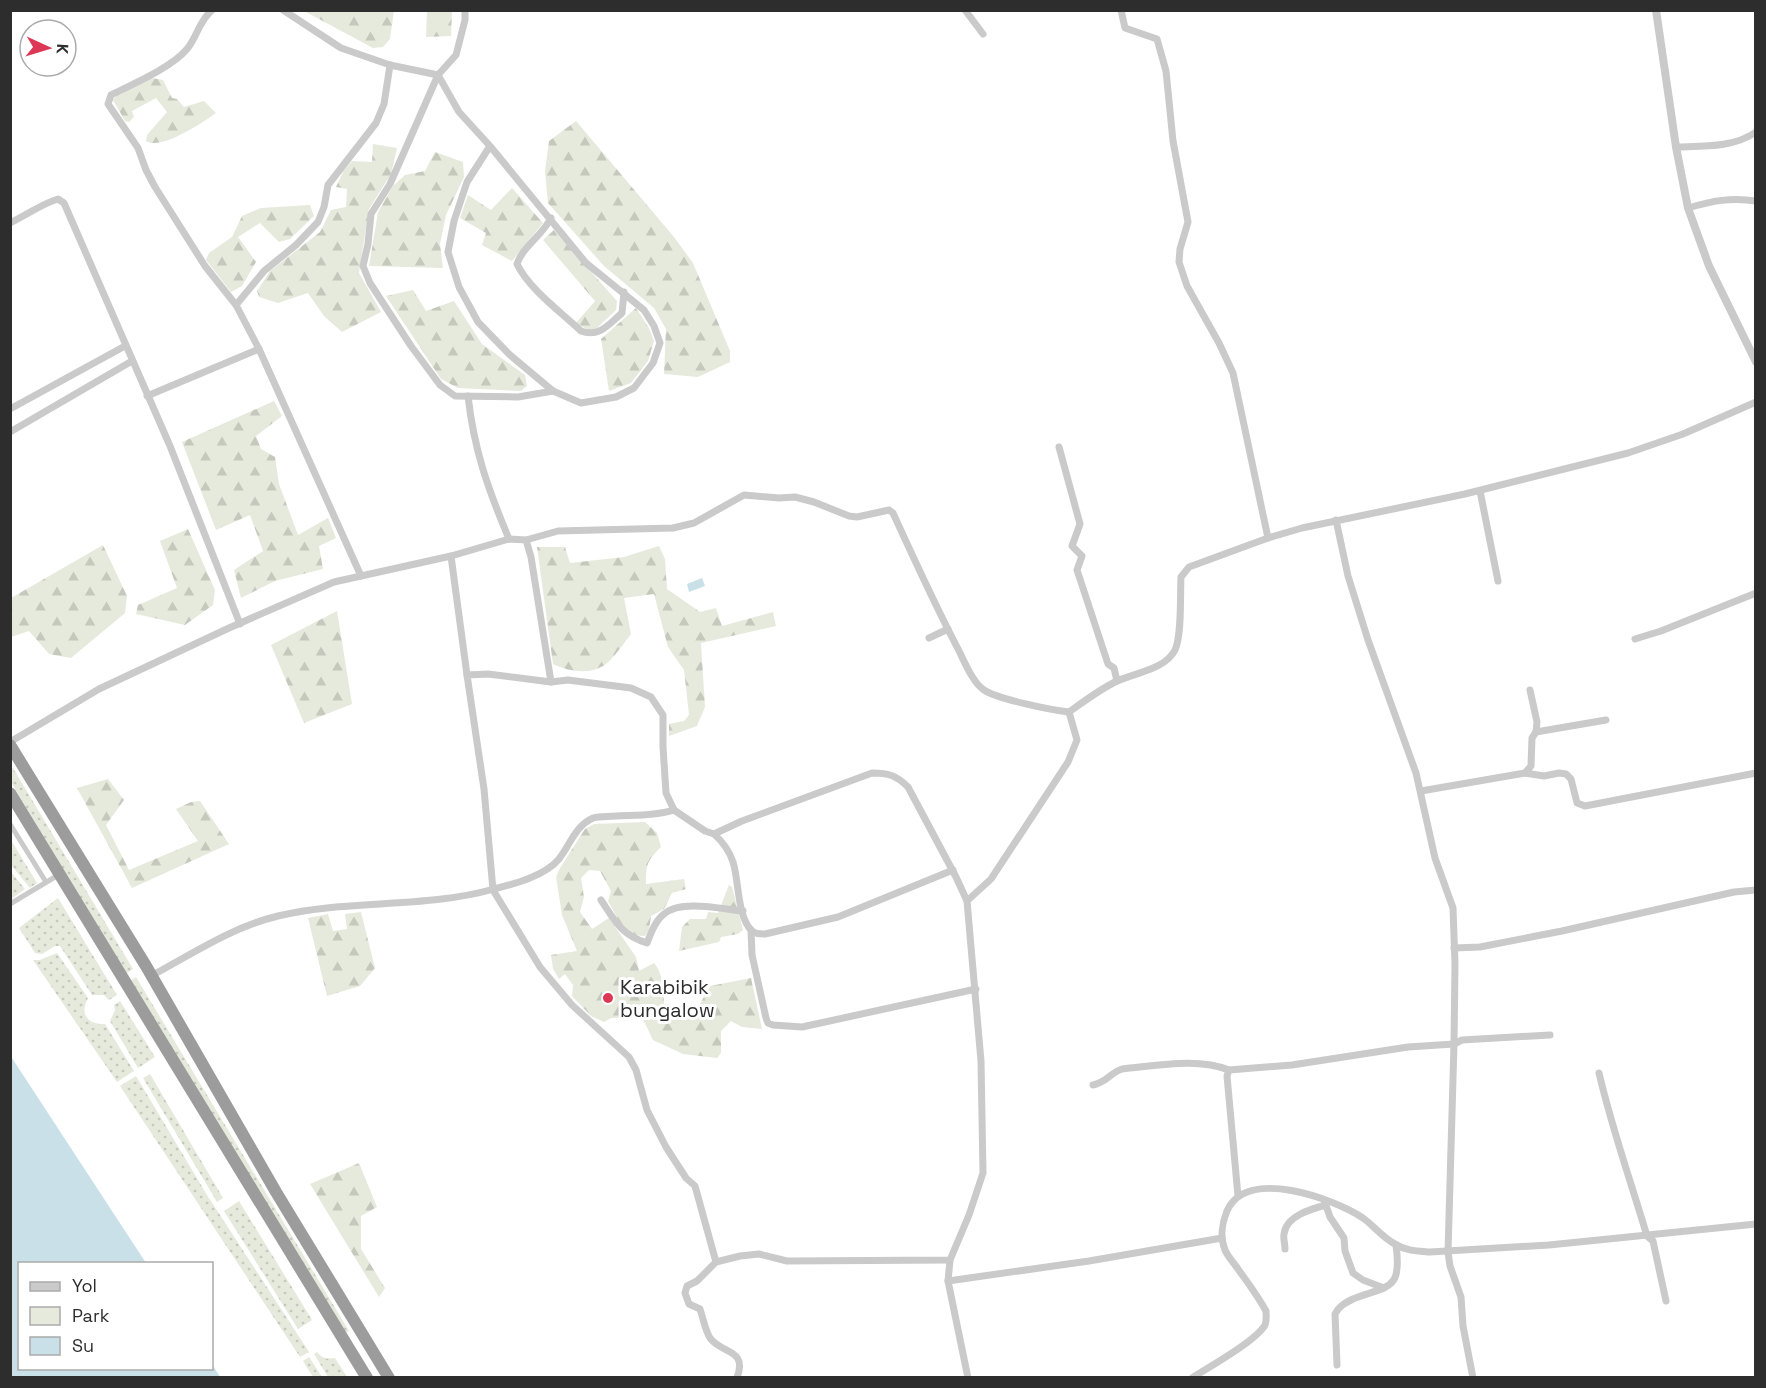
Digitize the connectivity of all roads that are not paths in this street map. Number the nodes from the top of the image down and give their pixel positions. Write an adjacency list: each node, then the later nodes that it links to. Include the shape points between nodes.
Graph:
1 (212, 10): 18 (street, via 187,49 111,95 108,104 138,147 146,170 173,217)
2 (283, 10): 8 (street, via 341,48)
3 (465, 10): 9 (street, via 456,55)
4 (965, 10): 7 (street)
5 (1121, 10): 32 (street, via 1125,28 1157,39 1166,71 1173,141 1188,222 1179,262 1187,286 1233,373)
6 (1656, 10): 12 (street)
7 (983, 34)
8 (390, 65): 9 (street); 18 (street, via 384,104 376,123 328,185 318,222 264,271)
9 (438, 75): 11 (street, via 459,112); 25 (street, via 390,183 371,214 363,266 411,346 440,384 455,396)
10 (1755, 132): 12 (street, via 1729,144)
11 (490, 146): 15 (street); 23 (street, via 467,182 448,252 459,288 478,322)
12 (1676, 147): 14 (street)
13 (1755, 201): 14 (street, via 1715,200)
14 (1688, 208): 22 (street, via 1709,266)
15 (551, 218): 17 (street, via 586,263); 17 (street, via 517,264 531,284 589,334 599,333 622,313)
16 (10, 223): 19 (street, via 44,203 58,199 64,203)
17 (624, 292): 23 (street, via 644,310 654,326 660,343 653,363 634,388 616,397 581,403)
18 (236, 304): 20 (street)
19 (125, 346): 21 (street); 27 (street)
20 (259, 349): 24 (street); 36 (street)
21 (132, 361): 24 (street); 28 (street)
22 (1755, 362)
23 (553, 391): 25 (street, via 518,397)
24 (147, 396): 39 (street)
25 (468, 396): 33 (street, via 478,458)
26 (1755, 402): 30 (street, via 1628,453)
27 (10, 409)
28 (10, 432)
29 (1059, 447): 44 (street, via 1080,524 1072,546 1082,556 1077,570)
30 (1480, 491): 31 (street); 37 (street)
31 (1336, 520): 32 (street); 53 (street, via 1361,619)
32 (1268, 538): 44 (street, via 1184,571 1175,650 1156,666)
33 (508, 539): 34 (street); 35 (street)
34 (525, 540): 40 (street, via 558,531 694,524 744,495 795,497 857,517 890,510); 45 (street)
35 (451, 556): 36 (street); 43 (street)
36 (361, 576): 39 (street, via 334,582)
37 (1498, 581)
38 (1755, 593): 42 (street)
39 (240, 624): 50 (street, via 99,689)
40 (948, 629): 41 (street); 47 (street, via 981,689 994,696)
41 (929, 638)
42 (1635, 639)
43 (467, 675): 45 (street); 61 (street, via 484,789)
44 (1117, 681): 47 (street)
45 (551, 682): 55 (street, via 568,680 631,688 651,697 663,715 666,793)
46 (1530, 690): 49 (street)
47 (1069, 712): 64 (street, via 1077,740 1068,762 991,879)
48 (1606, 720): 49 (street)
49 (1536, 732): 51 (street, via 1532,738 1531,766)
50 (10, 743): 69 (highway)
51 (1525, 773): 52 (street, via 1566,774 1577,802 1585,806); 53 (street)
52 (1755, 773)
53 (1421, 790): 68 (street, via 1435,858 1453,908)
54 (10, 794): 59 (highway)
55 (674, 810): 57 (street); 61 (street, via 595,818 577,830 558,860 546,870)
56 (10, 824): 60 (street)
57 (714, 834): 58 (street, via 843,783 872,773 886,773 898,777 908,787); 66 (street, via 734,864)
58 (953, 870): 64 (street); 67 (street, via 838,917 765,934)
59 (60, 874): 60 (street); 90 (highway)
60 (46, 882): 65 (street)
61 (493, 890): 69 (street, via 423,902 279,915 248,924); 85 (street, via 540,967 572,1005 628,1057 647,1110 666,1147 695,1186)
62 (1755, 890): 68 (street, via 1480,947)
63 (601, 900): 66 (street, via 622,930 647,943 664,913 680,906)
64 (967, 901): 70 (street)
65 (10, 904)
66 (743, 911): 67 (street)
67 (751, 930): 70 (street, via 752,955 766,1018 773,1025 802,1027)
68 (1454, 948): 72 (street)
69 (151, 976): 91 (highway)
70 (976, 989): 84 (street, via 983,1173)
71 (1550, 1035): 72 (street, via 1462,1040)
72 (1454, 1044): 73 (street); 83 (street)
73 (1229, 1071): 75 (street, via 1186,1064 1122,1069 1103,1083); 76 (street)
74 (1599, 1073): 79 (street)
75 (1093, 1085)
76 (1238, 1196): 77 (street, via 1260,1188 1283,1189); 80 (street, via 1223,1221)
77 (1325, 1203): 81 (street, via 1334,1203 1364,1219); 82 (street, via 1296,1216 1288,1224); 87 (street, via 1344,1238 1353,1273)
78 (1755, 1224): 79 (street)
79 (1647, 1236): 83 (street); 88 (street, via 1653,1241)
80 (1222, 1238): 86 (street); 94 (street, via 1225,1251 1266,1311 1266,1322 1229,1356)
81 (1396, 1245): 83 (street, via 1411,1251); 87 (street, via 1398,1271 1395,1282)
82 (1285, 1249)
83 (1448, 1252): 95 (street, via 1461,1297)
84 (950, 1260): 85 (street, via 787,1261 759,1254); 86 (street)
85 (716, 1262): 92 (street, via 687,1286 686,1293 689,1304 700,1310 709,1337 738,1359)
86 (948, 1281): 93 (street)
87 (1385, 1288): 89 (street, via 1339,1307 1334,1327)
88 (1665, 1301)
89 (1337, 1365)
90 (367, 1377)
91 (389, 1377)
92 (737, 1377)
93 (968, 1377)
94 (1192, 1377)
95 (1473, 1377)

